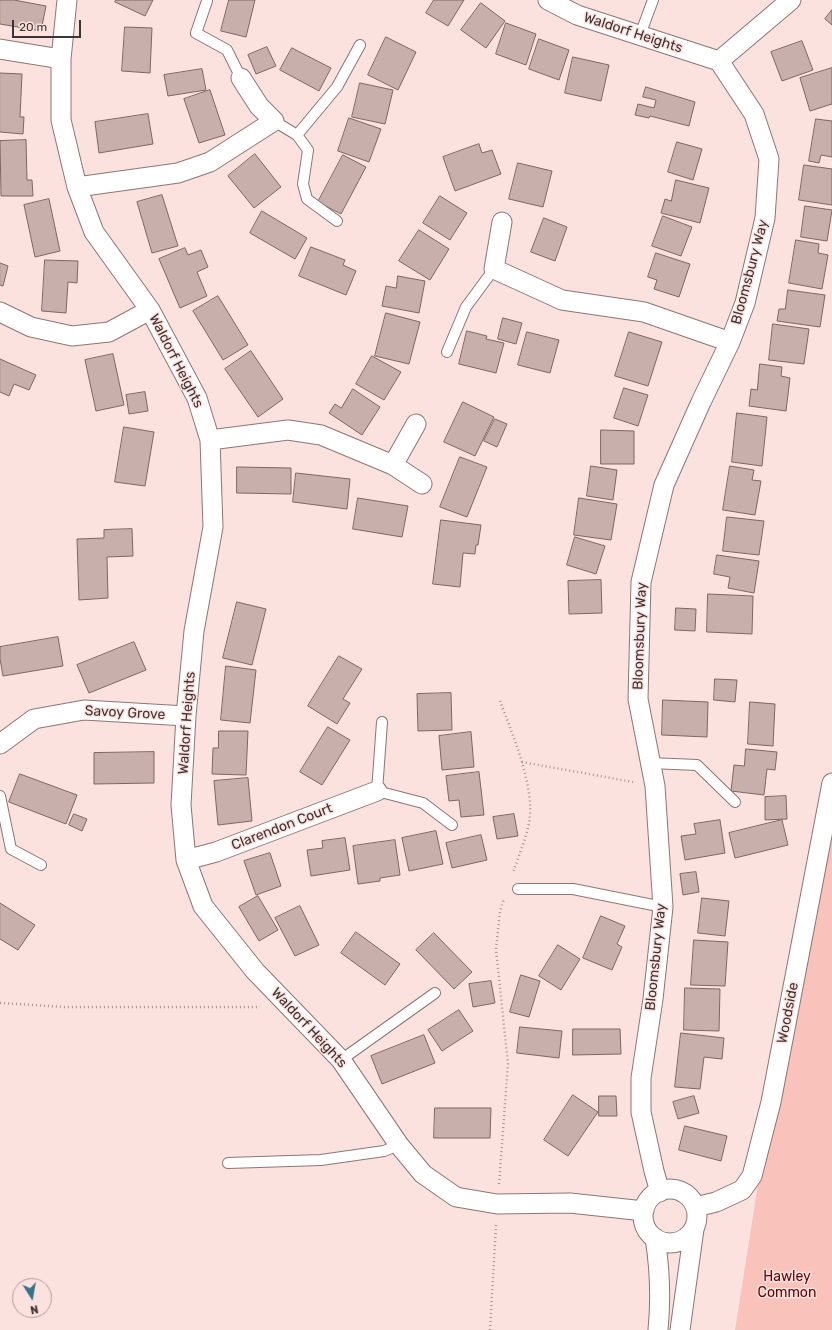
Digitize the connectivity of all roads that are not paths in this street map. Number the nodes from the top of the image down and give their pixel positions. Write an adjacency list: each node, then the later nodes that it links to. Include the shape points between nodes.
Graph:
1 (67, 0): 9 (street, Waldorf Heights)
2 (548, 0): 6 (street, Waldorf Heights, via 577,15)
3 (653, 0): 6 (lane)
4 (791, 0): 10 (street)
5 (207, 1): 11 (lane, via 196,33 226,50)
6 (640, 35): 10 (street, Waldorf Heights)
7 (360, 45): 13 (lane, via 337,87)
8 (0, 49): 9 (street)
9 (61, 58): 14 (street, Waldorf Heights, via 61,120)
10 (719, 61): 20 (street, Bloomsbury Way, via 754,114 768,159 765,218 745,303)
11 (241, 78): 12 (street, via 259,106)
12 (274, 121): 13 (lane); 14 (street, via 210,162 178,173)
13 (297, 135): 15 (lane, via 308,150 303,184 307,198)
14 (77, 187): 18 (street, Waldorf Heights, via 94,232)
15 (337, 222)
16 (502, 222): 17 (street)
17 (494, 269): 20 (street, via 562,300 644,312); 21 (lane, via 466,307)
18 (150, 310): 19 (street, via 109,332 72,336 31,327); 23 (street, Waldorf Heights, via 197,398)
19 (0, 312)
20 (730, 342): 29 (street, Bloomsbury Way, via 664,485 641,582 638,699)
21 (447, 352)
22 (416, 424): 24 (street)
23 (210, 440): 24 (street, via 288,430 321,435); 26 (street, Waldorf Heights, via 213,526 194,631)
24 (393, 465): 25 (street)
25 (422, 484)
26 (186, 716): 28 (street, Savoy Grove, via 84,710 34,720); 35 (street, Waldorf Heights, via 181,805)
27 (382, 722): 31 (lane)
28 (0, 744)
29 (650, 763): 33 (lane, via 696,765); 38 (street, Bloomsbury Way, via 655,786)
30 (832, 784): 44 (street, Woodside, via 771,1102 752,1176 742,1190 716,1202)
31 (377, 791): 34 (lane, via 424,803); 35 (street, Clarendon Court, via 216,852)
32 (0, 796): 36 (lane, via 11,849)
33 (735, 802)
34 (452, 825)
35 (186, 860): 40 (street, Waldorf Heights, via 203,906 255,971)
36 (41, 865)
37 (518, 889): 38 (lane, via 573,889)
38 (663, 907): 43 (street, Bloomsbury Way, via 641,1078 641,1112)
39 (435, 993): 40 (lane)
40 (341, 1060): 41 (street, Waldorf Heights)
41 (399, 1145): 42 (lane, via 384,1151 321,1160); 45 (street, Waldorf Heights, via 423,1174 456,1197 497,1204 570,1202)
42 (228, 1163)
43 (660, 1192): 44 (street, via 682,1192); 45 (street, via 652,1197)
44 (696, 1207): 46 (street)
45 (644, 1211): 47 (street, via 647,1229)
46 (694, 1229): 47 (street, via 688,1236 672,1243); 49 (street)
47 (655, 1238): 48 (street, via 659,1263)
48 (658, 1330)
49 (680, 1330)

